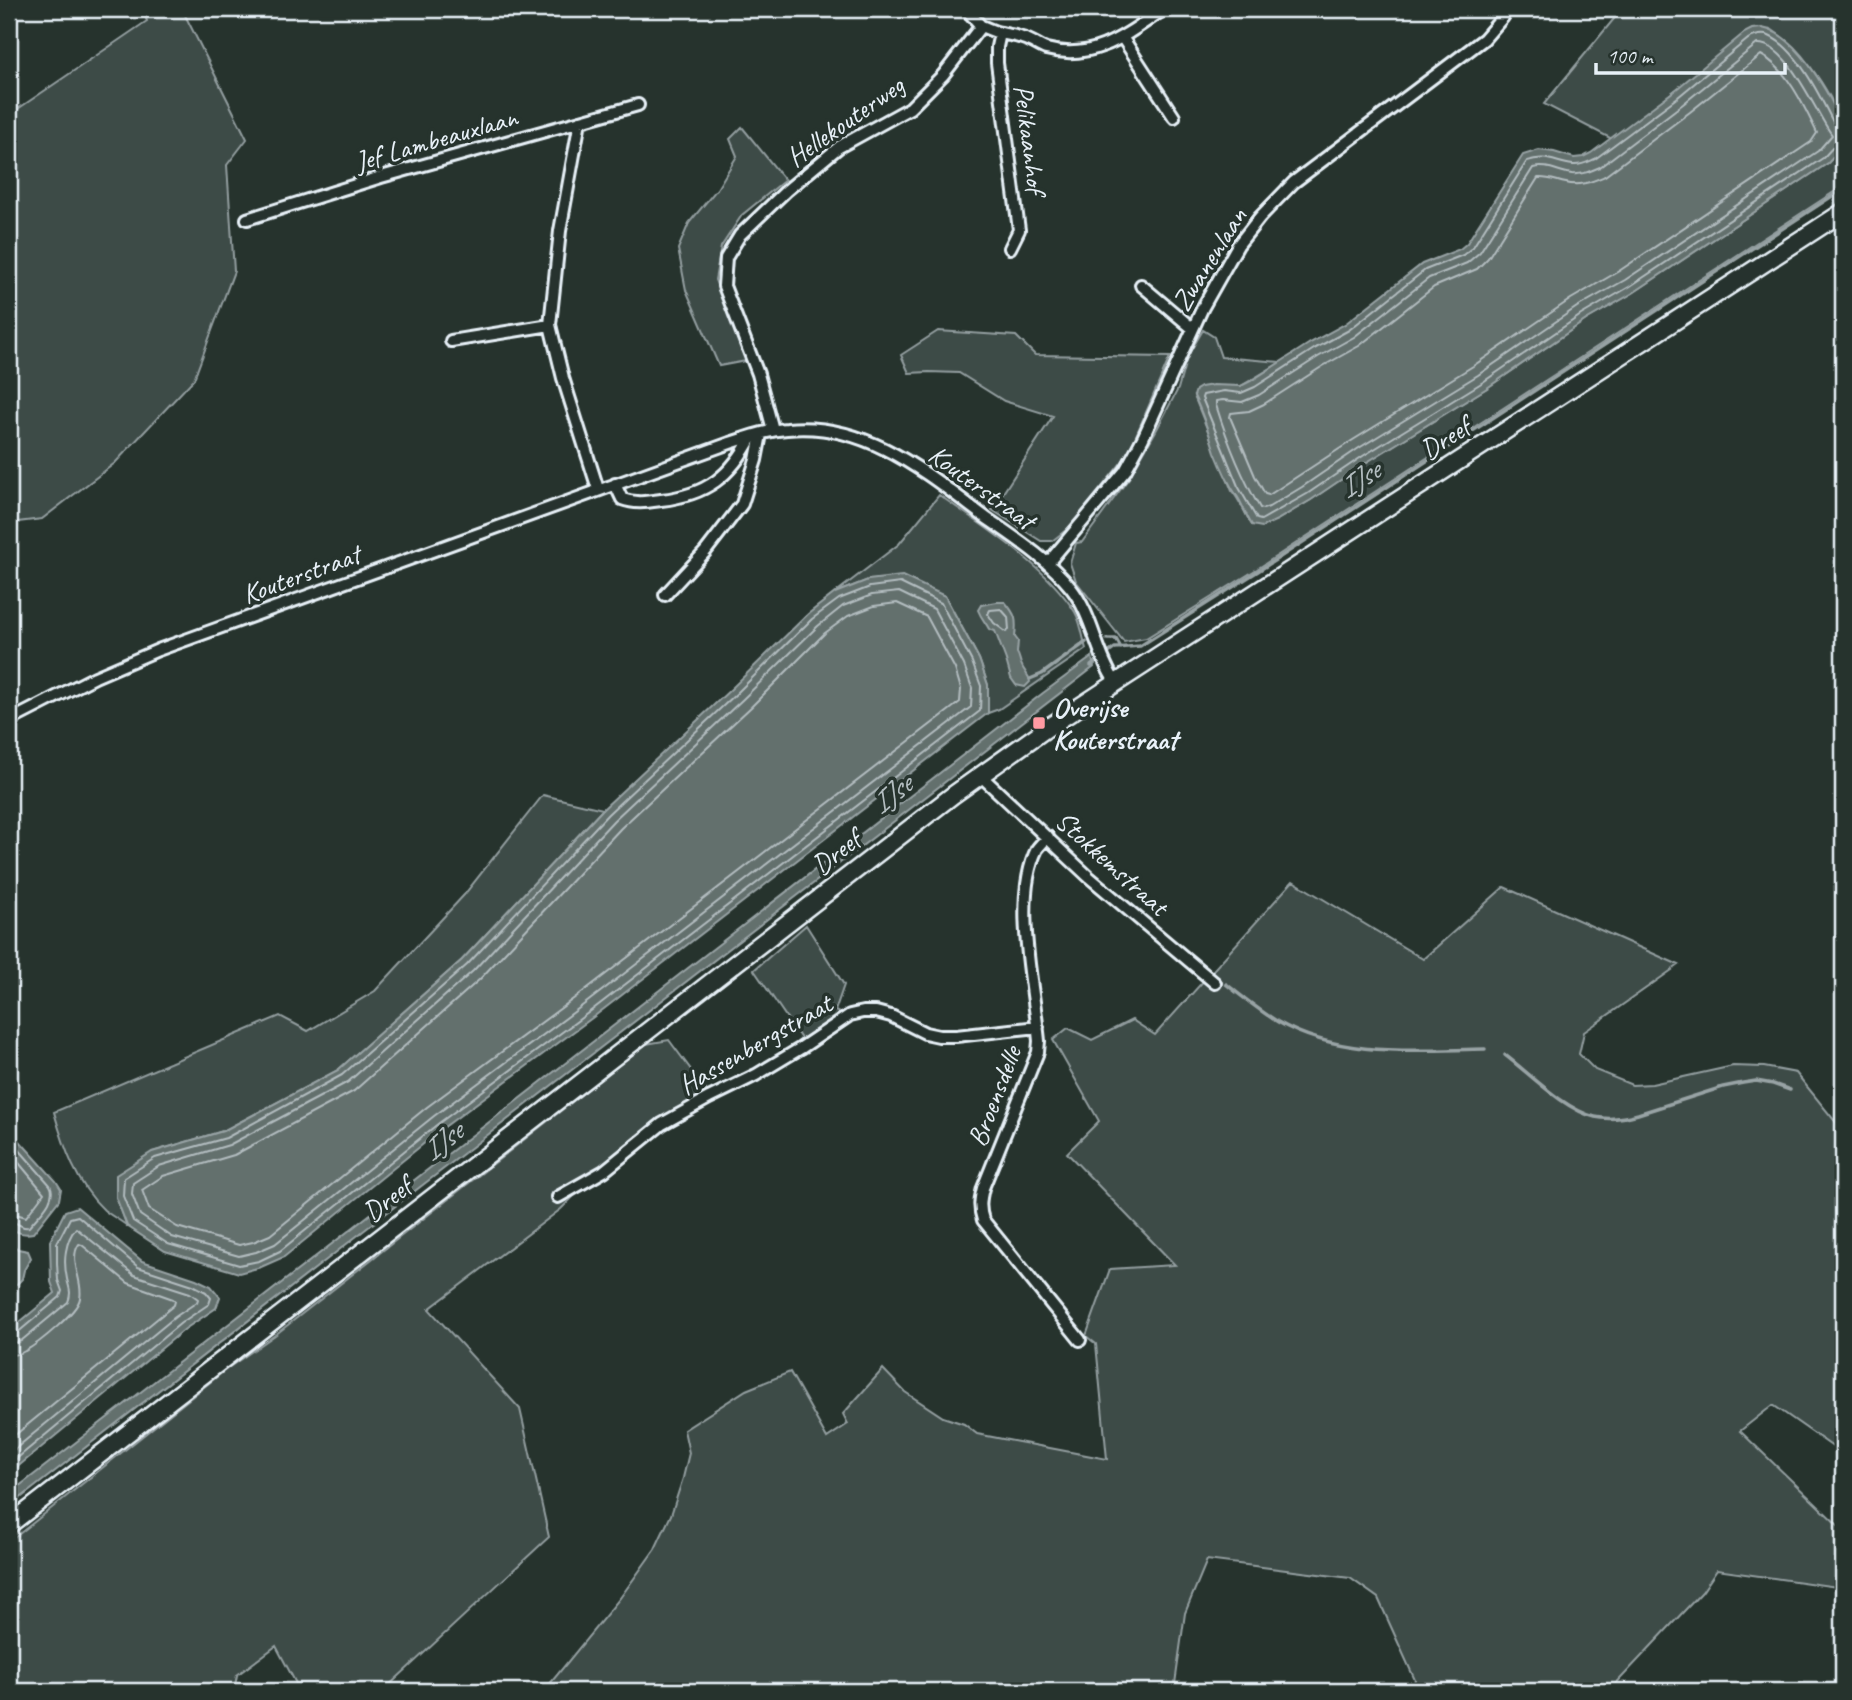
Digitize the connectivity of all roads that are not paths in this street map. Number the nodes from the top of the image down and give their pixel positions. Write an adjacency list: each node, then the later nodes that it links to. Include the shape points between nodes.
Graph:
1 (966, 9): 4 (street)
2 (1164, 9): 6 (street)
3 (1507, 9): 15 (street, Zwanenlaan, via 1484,39 1294,183 1268,208 1238,245)
4 (981, 26): 5 (street); 17 (street, Hellekouterweg, via 910,108 839,148 787,190 740,235 726,258 724,286 758,374)
5 (1000, 33): 6 (street, via 1044,48 1082,53); 12 (street, Pelikaanhof, via 998,63 1019,230)
6 (1122, 37): 8 (street)
7 (638, 105): 9 (street, Jef Lambeauxlaan)
8 (1174, 117)
9 (580, 121): 11 (street, Jef Lambeauxlaan); 14 (street, via 560,231)
10 (1843, 212): 23 (main road, Dreef)
11 (247, 219)
12 (1010, 248)
13 (1141, 285): 15 (street)
14 (550, 325): 16 (street); 20 (street)
15 (1192, 328): 21 (street, Zwanenlaan, via 1125,471)
16 (451, 341)
17 (773, 430): 18 (street, Kouterstraat); 21 (street, Kouterstraat, via 842,432 873,442 943,485)
18 (756, 435): 19 (street, Kouterstraat); 19 (street, via 724,475 691,493 631,502 622,499); 22 (street, via 756,460 742,504)
19 (615, 484): 20 (street, Kouterstraat)
20 (598, 489): 24 (street, Kouterstraat, via 158,650)
21 (1048, 563): 23 (street, Kouterstraat, via 1072,589)
22 (665, 595)
23 (1116, 683): 25 (main road, Dreef)
24 (9, 722)
25 (980, 775): 26 (street, Stokkemstraat); 31 (main road, Dreef)
26 (1048, 837): 27 (street, Stokkemstraat); 28 (street, Broensdelle, via 1038,848 1025,899)
27 (1215, 983)
28 (1038, 1027): 29 (street, Hassenbergstraat, via 939,1036 876,1012 850,1015 767,1068 662,1124 604,1171); 30 (street, Broensdelle, via 1038,1052 983,1188 980,1211)
29 (558, 1197)
30 (1080, 1340)
31 (9, 1525)

